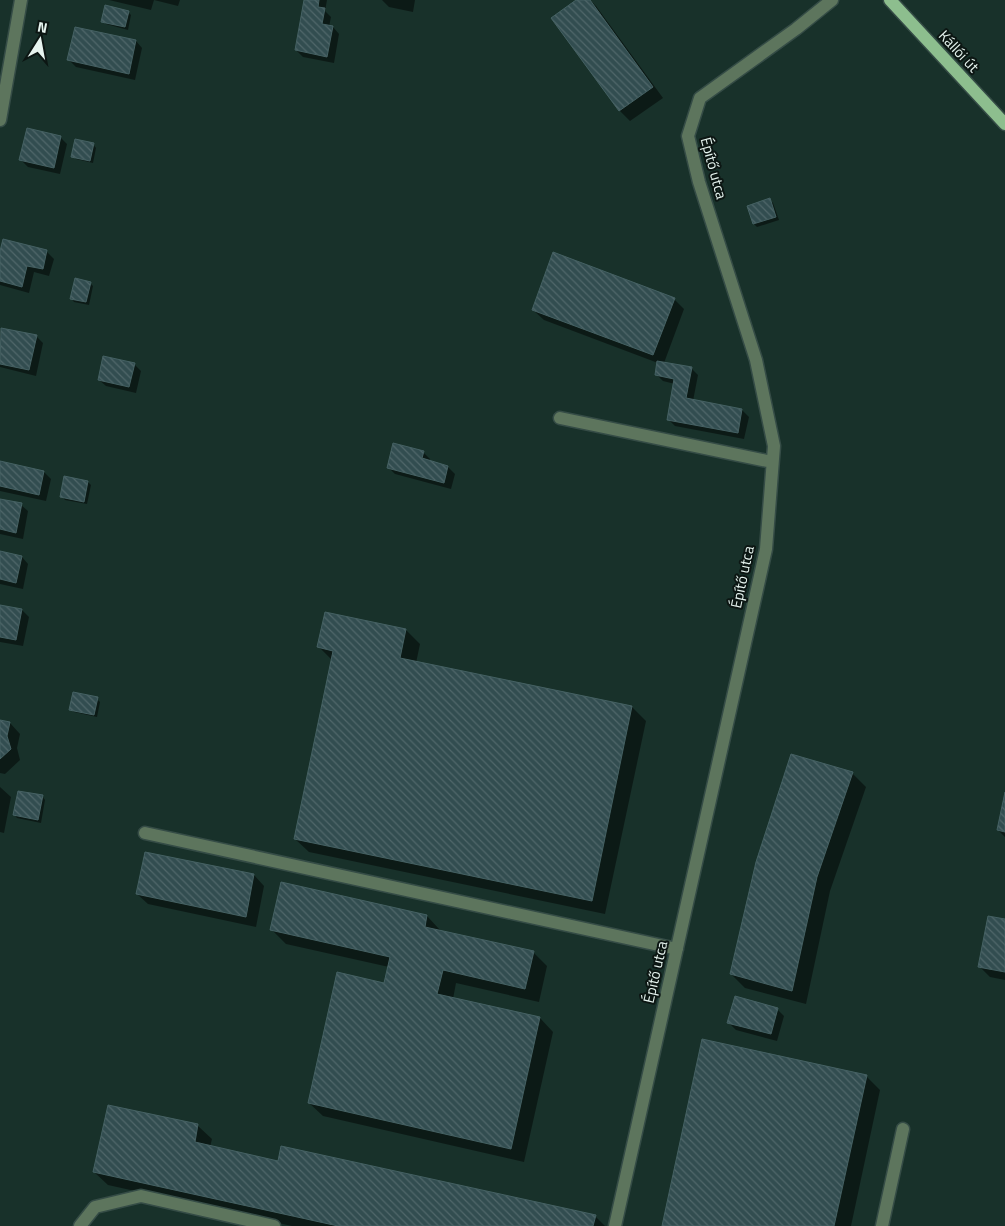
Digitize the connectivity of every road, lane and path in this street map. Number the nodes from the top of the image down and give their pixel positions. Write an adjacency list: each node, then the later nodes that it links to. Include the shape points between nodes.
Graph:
1 (21, 0): 4 (street)
2 (832, 0): 7 (street, Építő utca, via 700,98 688,136 699,182 756,360 774,446)
3 (890, 0): 5 (main road, Kállói út)
4 (0, 120)
5 (1005, 124)
6 (560, 418): 7 (street)
7 (772, 462): 9 (street, Építő utca, via 766,549)
8 (145, 833): 9 (street)
9 (676, 948): 13 (street, Építő utca)
10 (903, 1129): 14 (street)
11 (80, 1226): 12 (street, via 96,1207 141,1196)
12 (274, 1226)
13 (615, 1226)
14 (882, 1226)

